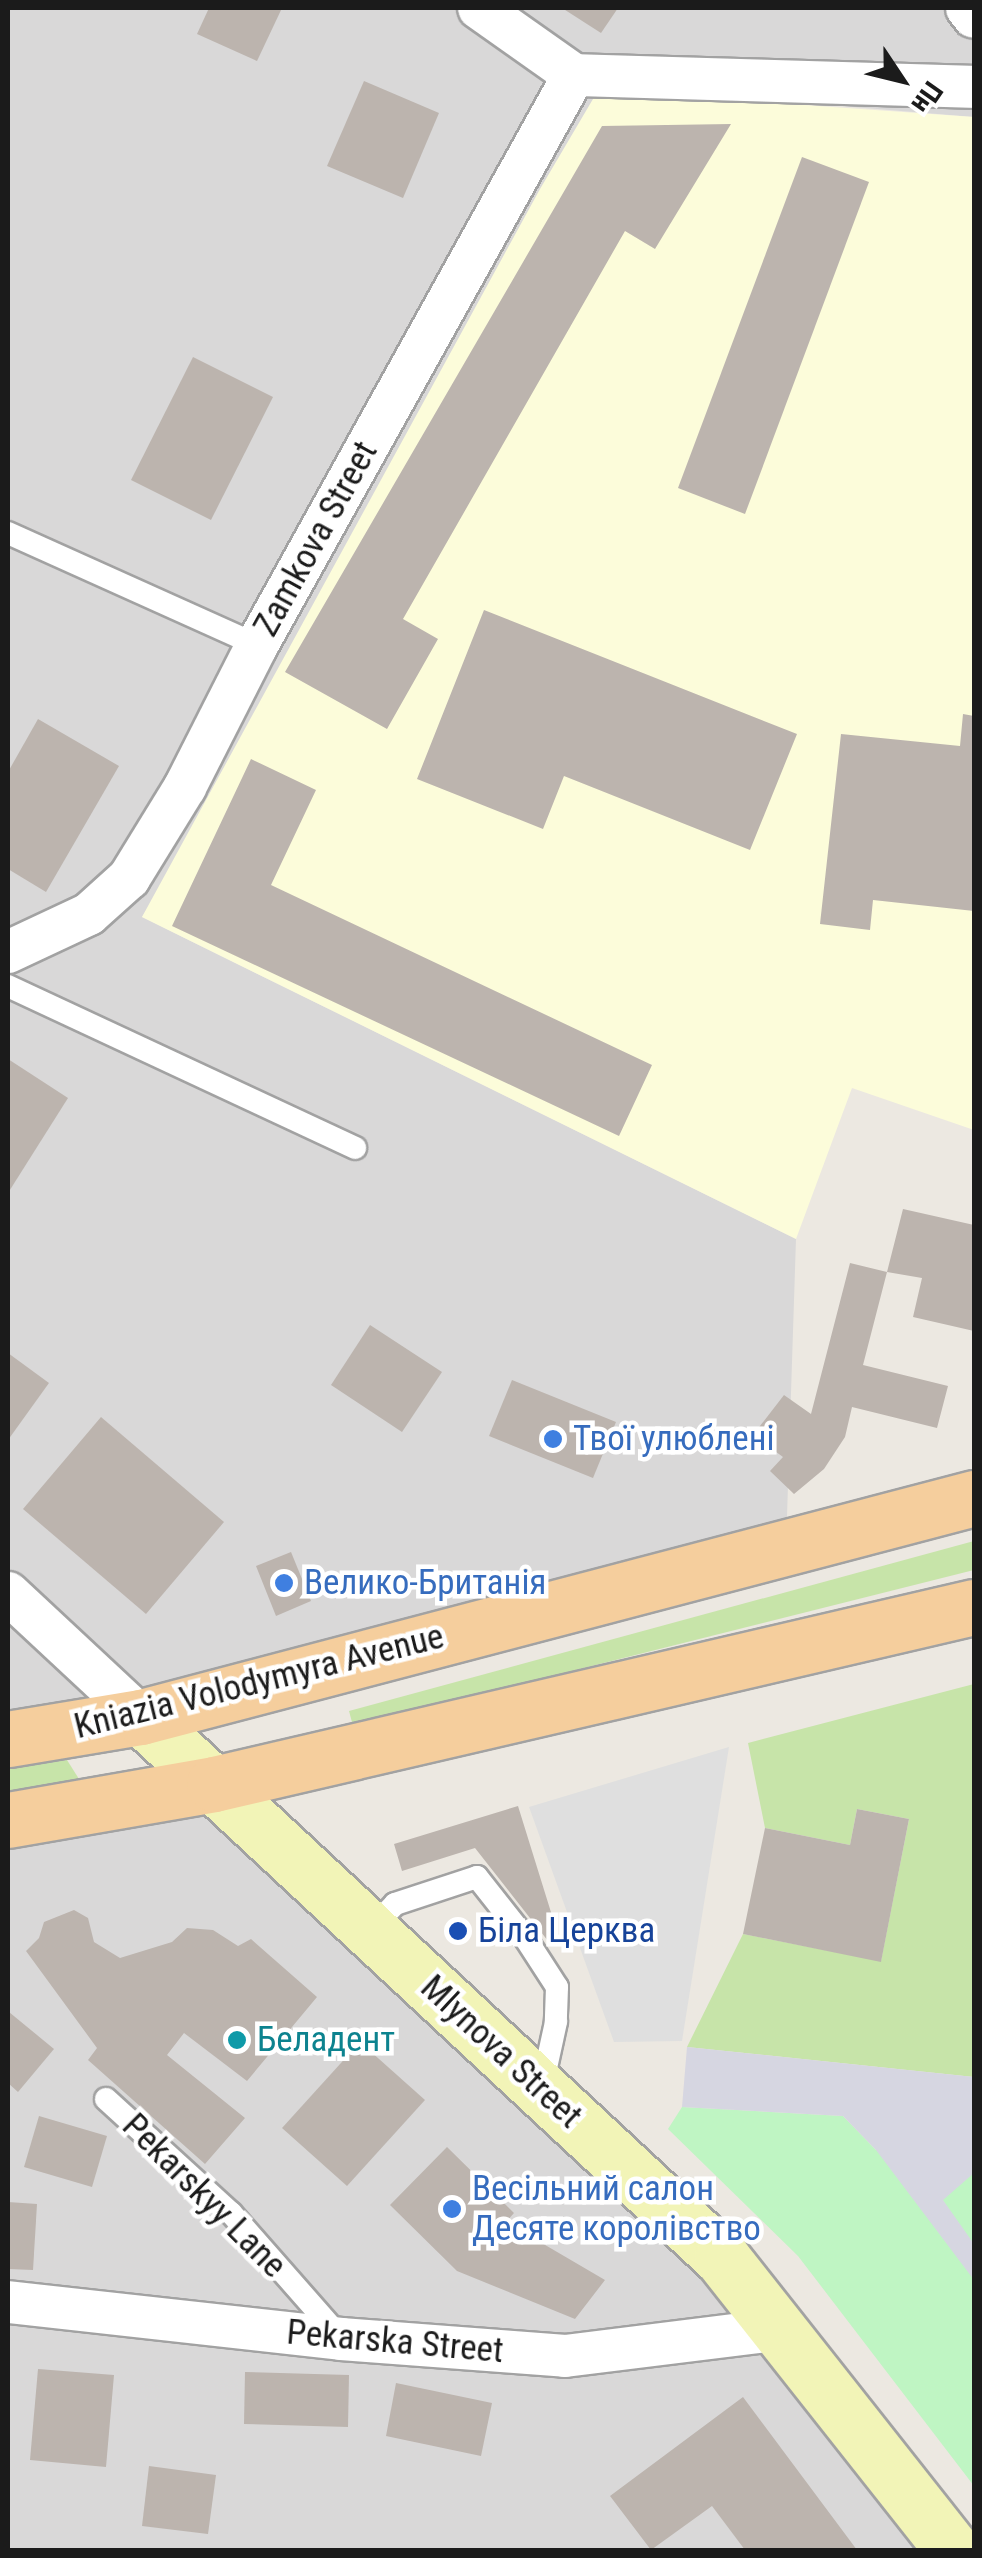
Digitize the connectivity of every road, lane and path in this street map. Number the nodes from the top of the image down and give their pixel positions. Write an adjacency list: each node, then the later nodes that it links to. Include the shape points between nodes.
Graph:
1 (479, 8): 4 (street)
2 (967, 8): 3 (street)
3 (974, 17)
4 (574, 74): 5 (street); 7 (street, Zamkova Street)
5 (974, 87)
6 (8, 533): 7 (lane)
7 (256, 645): 8 (street, Zamkova Street, via 184,788 128,878 89,914)
8 (8, 952)
9 (8, 986): 10 (lane)
10 (355, 1148)
11 (974, 1498): 14 (main road, Kniazia Volodymyra Avenue)
12 (8, 1592): 14 (street, Mlynova Street)
13 (974, 1608): 16 (main road)
14 (141, 1717): 15 (main road, Kniazia Volodymyra Avenue); 16 (street, Mlynova Street)
15 (8, 1739)
16 (214, 1784): 17 (main road); 18 (street, Mlynova Street)
17 (8, 1820)
18 (370, 1930): 19 (street, Mlynova Street); 19 (lane, via 396,1904 476,1878 557,1987)
19 (541, 2090): 22 (street, Mlynova Street, via 722,2258)
20 (106, 2099): 23 (lane, Pekarskyy Lane, via 231,2213)
21 (8, 2302): 23 (street, Pekarska Street)
22 (782, 2330): 23 (street, Pekarska Street, via 565,2356); 24 (street, Mlynova Street)
23 (341, 2339)
24 (953, 2550)

